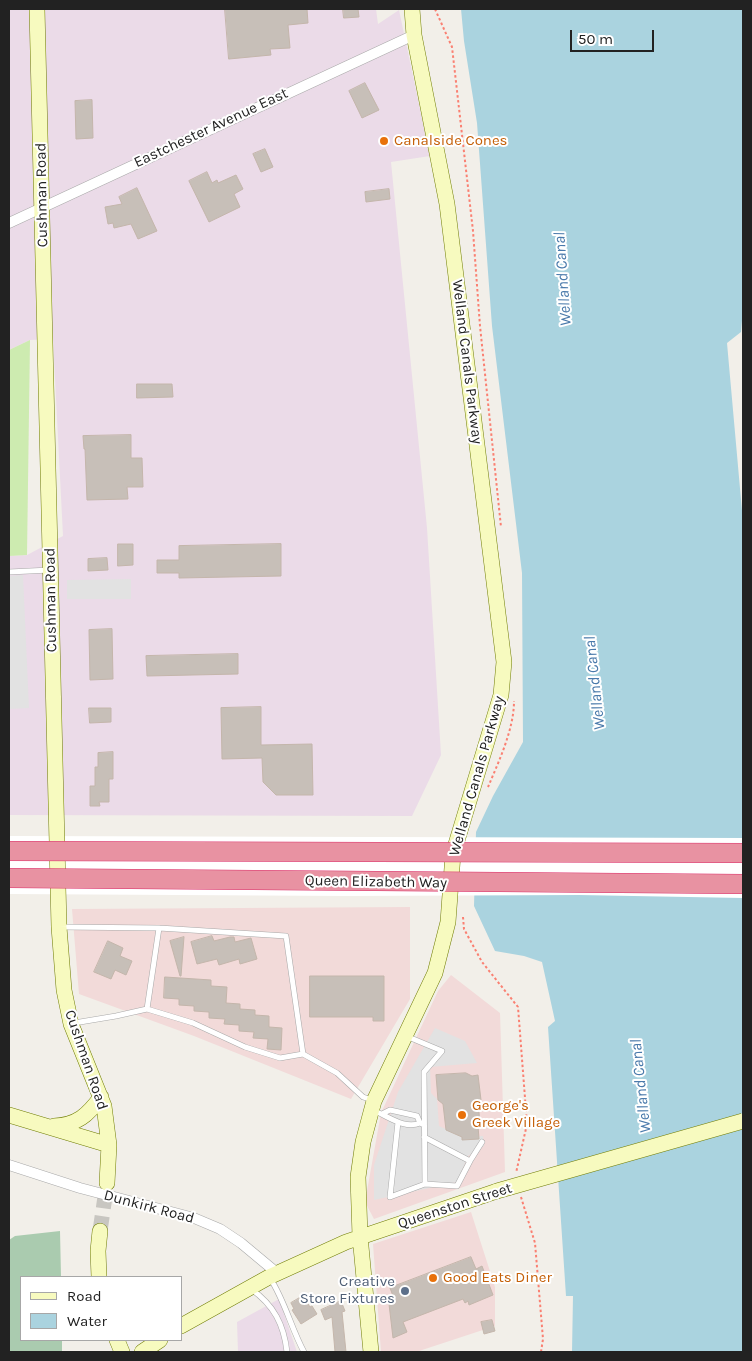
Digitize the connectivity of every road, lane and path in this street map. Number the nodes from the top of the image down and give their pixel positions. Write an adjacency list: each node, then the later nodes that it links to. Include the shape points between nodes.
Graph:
1 (37, 9): 4 (main road, Cushman Road)
2 (412, 9): 3 (main road, Welland Canals Parkway)
3 (414, 35): 4 (street, Eastchester Avenue East); 16 (main road, Welland Canals Parkway, via 447,204 504,662 501,695 453,854 448,922 436,973)
4 (42, 206): 5 (street, Eastchester Avenue East); 6 (main road, Cushman Road)
5 (9, 222)
6 (50, 570): 7 (lane); 12 (main road, Cushman Road)
7 (9, 572)
8 (9, 851): 9 (highway, Queen Elizabeth Way, bridge)
9 (743, 853)
10 (9, 878): 11 (highway, Queen Elizabeth Way, bridge)
11 (743, 884)
12 (58, 927): 13 (lane); 15 (main road, Cushman Road)
13 (159, 928): 14 (lane); 17 (lane, via 286,936)
14 (147, 1008): 15 (lane); 17 (lane, via 280,1058)
15 (71, 1024): 18 (main road, Cushman Road)
16 (406, 1036): 19 (main road, Welland Canals Parkway); 23 (lane, via 442,1051 424,1072)
17 (303, 1054): 19 (lane, via 338,1073)
18 (101, 1097): 24 (main road, via 80,1120 67,1125); 27 (main road, Cushman Road)
19 (376, 1108): 22 (lane, via 387,1118); 23 (lane, via 416,1116); 33 (main road, Welland Canals Parkway, via 363,1142 358,1177)
20 (9, 1114): 24 (main road)
21 (743, 1121): 33 (main road, Queenston Street, bridge, via 498,1191)
22 (398, 1122): 23 (lane, via 414,1126); 31 (lane, via 390,1197)
23 (422, 1124): 25 (lane)
24 (46, 1126): 27 (main road)
25 (424, 1137): 28 (lane); 31 (lane)
26 (482, 1142): 28 (lane)
27 (109, 1145): 30 (main road, Cushman Road)
28 (470, 1161): 31 (lane, via 457,1186)
29 (9, 1165): 34 (street, Dunkirk Road, via 80,1188 194,1218 241,1243)
30 (107, 1183)
31 (425, 1184)
32 (100, 1231): 35 (main road)
33 (360, 1236): 34 (main road, Queenston Street); 42 (main road, Welland Canals Parkway)
34 (273, 1275): 36 (main road, Queenston Street); 41 (lane)
35 (99, 1276)
36 (249, 1287): 37 (main road, Queenston Street); 40 (lane, via 265,1299 276,1315)
37 (182, 1325)
38 (158, 1341): 39 (main road)
39 (142, 1352)
40 (287, 1352)
41 (304, 1352)
42 (371, 1352)

